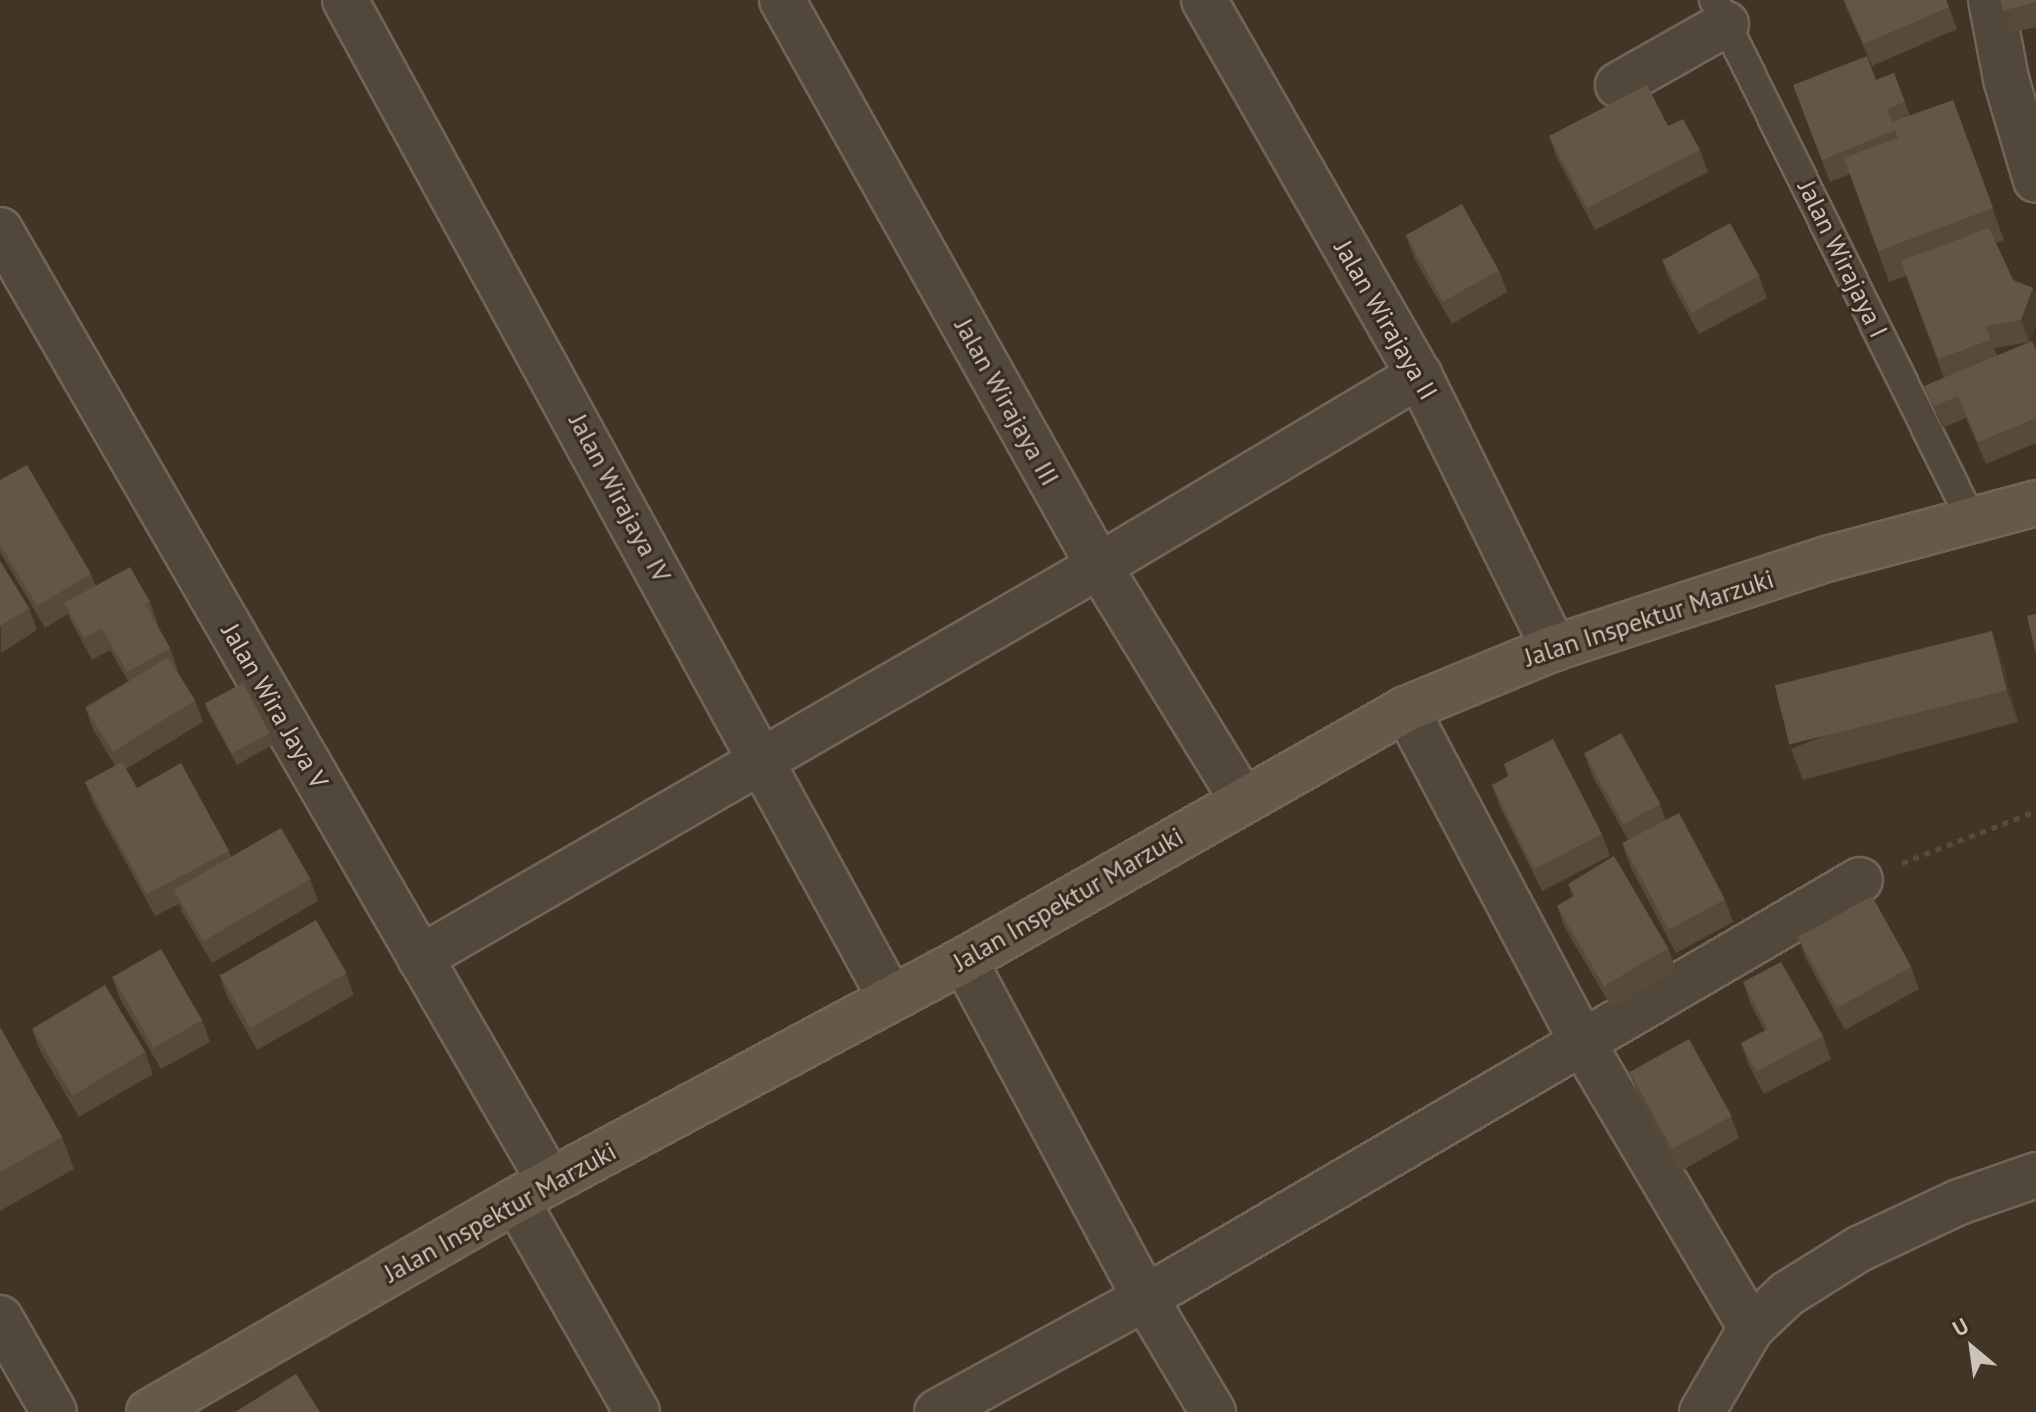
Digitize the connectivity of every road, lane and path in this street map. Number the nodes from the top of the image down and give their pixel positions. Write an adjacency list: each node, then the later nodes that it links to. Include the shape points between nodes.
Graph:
1 (345, 0): 15 (street, Jalan Wirajaya IV)
2 (782, 0): 12 (street, Jalan Wirajaya III)
3 (1204, 0): 9 (street, Jalan Wirajaya II)
4 (1991, 0): 7 (street, via 2006,79)
5 (1720, 12): 6 (street); 11 (lane, Jalan Wirajaya I)
6 (1618, 85)
7 (2036, 180)
8 (0, 230): 19 (street, Jalan Wira Jaya V)
9 (1419, 375): 12 (street); 13 (street, Jalan Wirajaya II)
10 (2036, 503): 11 (street, Jalan Inspektur Marzuki)
11 (1971, 519): 13 (street, Jalan Inspektur Marzuki, via 1830,558)
12 (1099, 566): 15 (street); 16 (street, Jalan Wirajaya III)
13 (1554, 648): 14 (street, Jalan Inspektur Marzuki)
14 (1406, 709): 16 (street, Jalan Inspektur Marzuki); 22 (street)
15 (763, 763): 19 (street); 21 (street, Jalan Wirajaya IV)
16 (1241, 798): 20 (street, Jalan Inspektur Marzuki)
17 (2036, 811): 18 (path)
18 (1860, 880): 22 (street)
19 (420, 958): 24 (street, Jalan Wira Jaya V)
20 (964, 960): 21 (street, Jalan Inspektur Marzuki); 25 (street)
21 (891, 999): 24 (street, Jalan Inspektur Marzuki)
22 (1582, 1042): 25 (street); 27 (street)
23 (2036, 1175): 27 (street, via 1959,1202 1859,1249 1787,1294)
24 (533, 1191): 30 (street, Jalan Inspektur Marzuki); 31 (street, Jalan Wira Jaya V)
25 (1145, 1298): 32 (street); 33 (street)
26 (0, 1318): 29 (street)
27 (1751, 1328): 28 (street)
28 (1708, 1410)
29 (54, 1412)
30 (149, 1412)
31 (637, 1412)
32 (937, 1412)
33 (1213, 1412)

